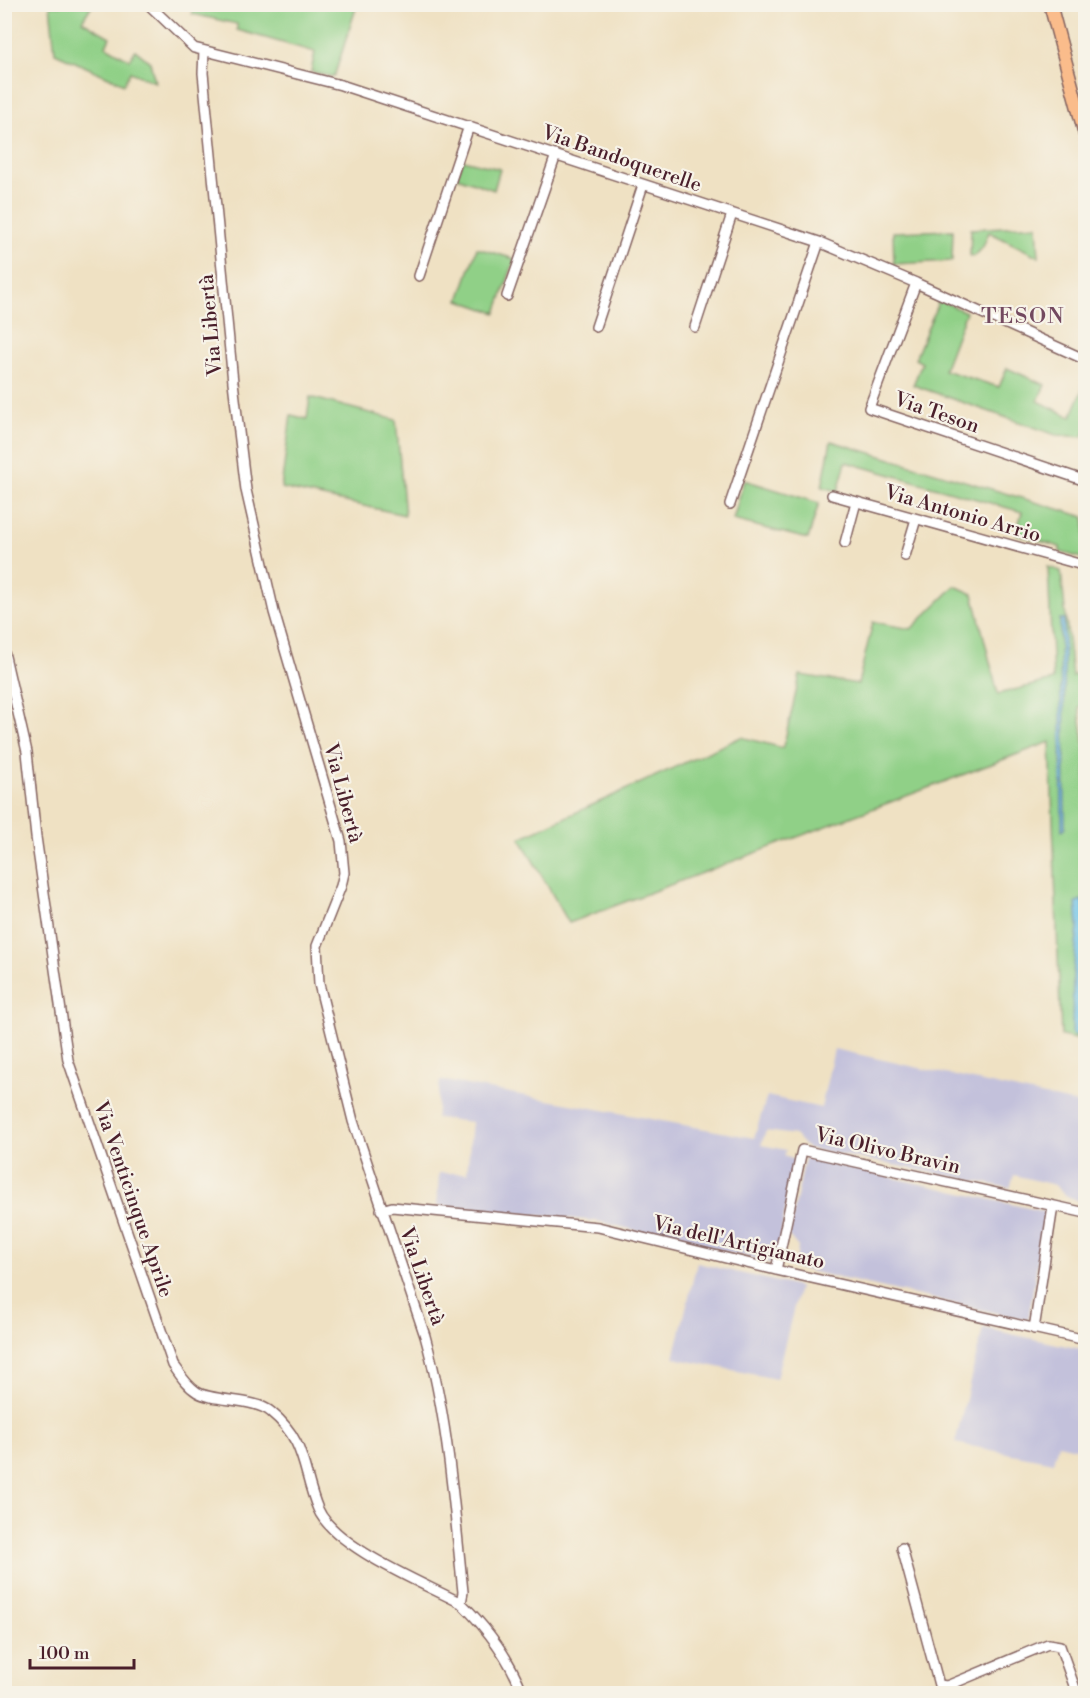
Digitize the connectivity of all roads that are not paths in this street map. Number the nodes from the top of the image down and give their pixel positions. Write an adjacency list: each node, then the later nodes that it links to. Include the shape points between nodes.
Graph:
1 (148, 4): 3 (street, Via Bandoquerelle, via 194,48)
2 (1050, 4): 5 (main road)
3 (204, 51): 4 (street, Via Bandoquerelle, via 332,82); 26 (street, Via Libertà, via 203,73 246,490 274,612 343,857 341,886 317,946 319,984 353,1121)
4 (469, 126): 6 (street, Via Bandoquerelle); 10 (street)
5 (1086, 138)
6 (556, 155): 7 (street, Via Bandoquerelle); 12 (street)
7 (643, 184): 8 (street, Via Bandoquerelle); 13 (street)
8 (732, 214): 9 (street, Via Bandoquerelle); 14 (street)
9 (819, 242): 11 (street, Via Bandoquerelle); 19 (street)
10 (419, 276)
11 (916, 283): 15 (street, Via Bandoquerelle); 16 (street, Via Teson, via 869,408)
12 (507, 296)
13 (596, 327)
14 (695, 327)
15 (1086, 360)
16 (1086, 482)
17 (832, 495): 18 (street, Via Antonio Arrio)
18 (856, 502): 20 (street, Via Antonio Arrio); 21 (street)
19 (730, 504)
20 (916, 519): 22 (street); 23 (street, Via Antonio Arrio)
21 (845, 543)
22 (905, 556)
23 (1086, 566)
24 (5, 655): 32 (street, Via Venticinque Aprile, via 27,752 68,1060 173,1365 198,1393 269,1409 296,1440 318,1510 334,1530 356,1549)
25 (1053, 1206): 27 (street, Via Olivo Bravin); 28 (street, Via Olivo Bravin, via 802,1150); 29 (street)
26 (381, 1210): 28 (street, Via dell'Artigianato, via 392,1207 598,1227); 32 (street, Via Libertà, via 433,1366 451,1486)
27 (1086, 1213)
28 (776, 1270): 29 (street, Via dell'Artigianato)
29 (1034, 1329): 30 (street, Via dell'Artigianato)
30 (1086, 1340)
31 (902, 1548): 34 (street, via 939,1685 947,1686 1053,1644 1060,1646)
32 (461, 1603): 33 (street, Via Venticinque Aprile, via 500,1648)
33 (523, 1694)
34 (1077, 1694)

